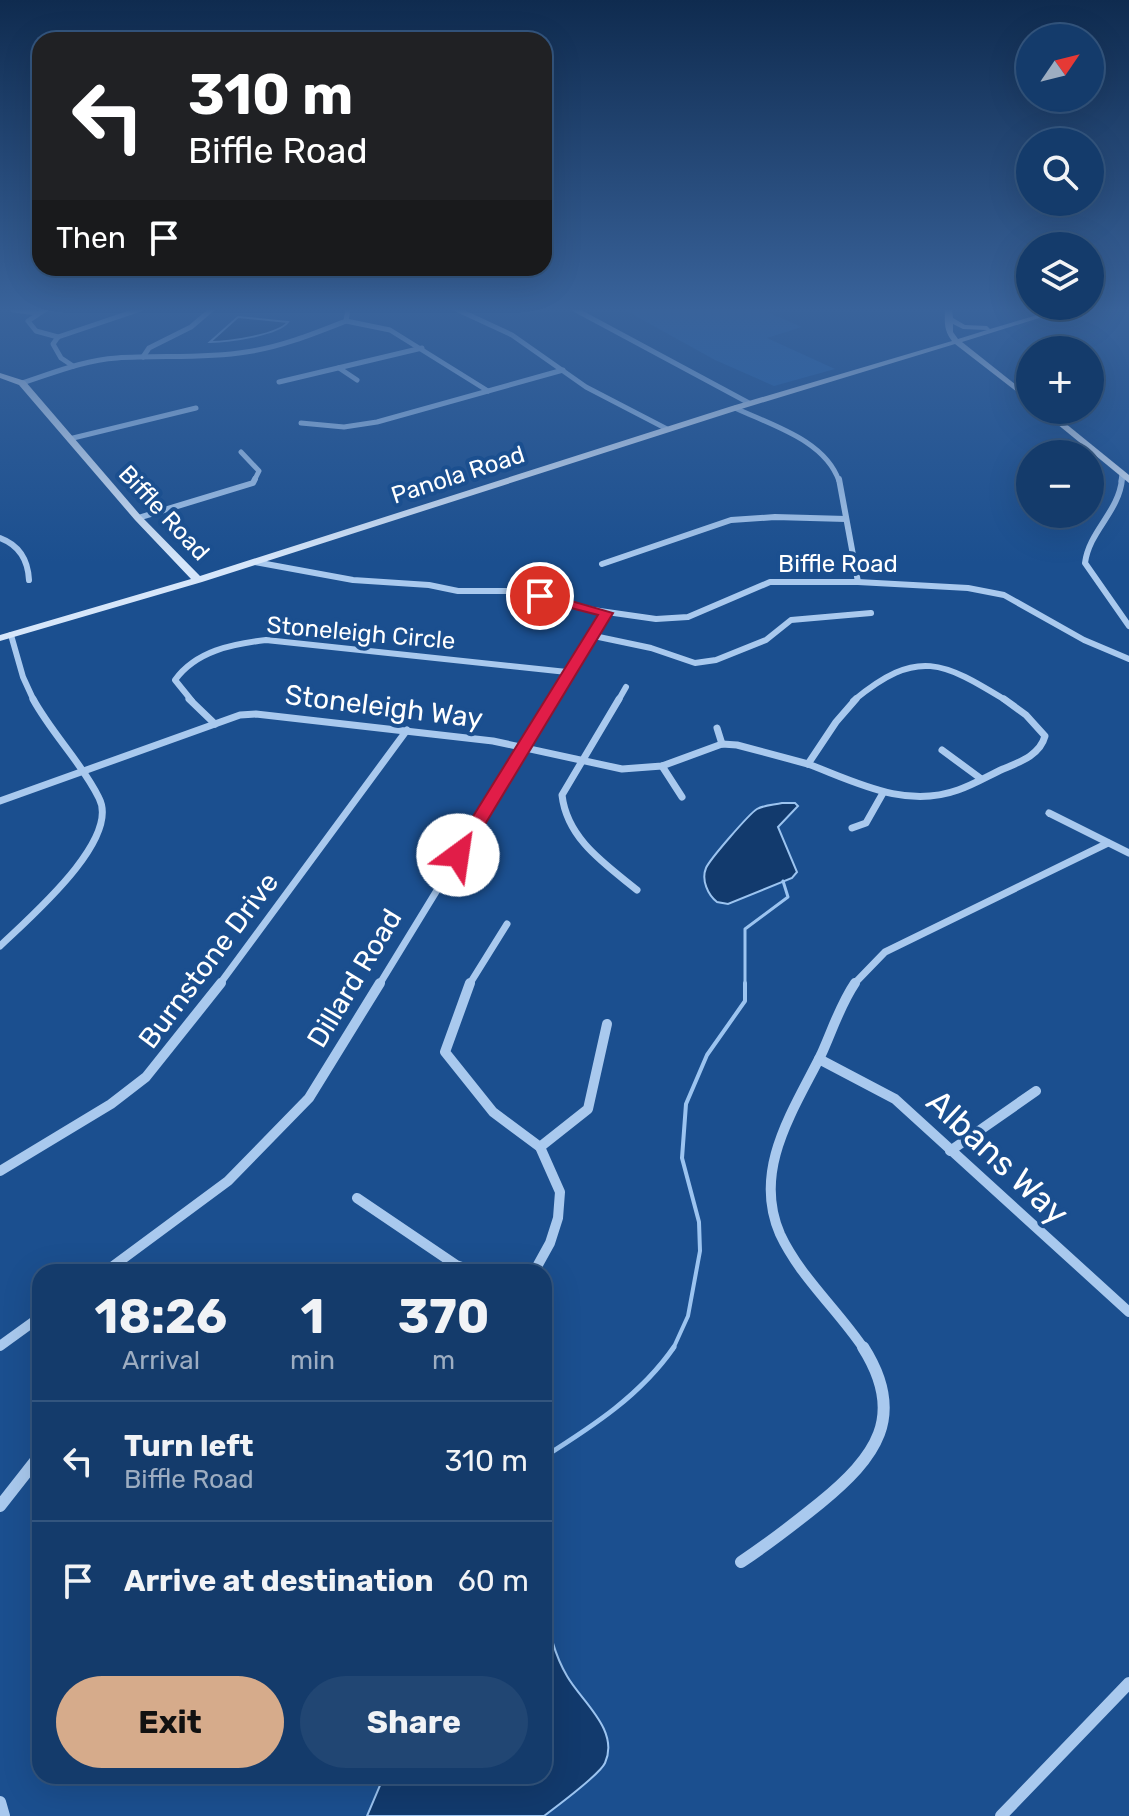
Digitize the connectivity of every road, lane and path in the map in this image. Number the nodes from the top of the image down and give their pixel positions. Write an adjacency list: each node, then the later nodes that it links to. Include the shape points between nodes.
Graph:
1 (31, 394): 12 (main road, Biffle Road)
2 (478, 394): 9 (street, via 357,426)
3 (605, 394): 11 (street)
4 (732, 394): 6 (street)
5 (781, 394): 6 (main road, Panola Road)
6 (749, 403): 8 (main road, Panola Road)
7 (196, 408): 12 (street)
8 (735, 408): 11 (main road, Panola Road); 16 (street, via 801,440 833,465)
9 (301, 423)
10 (1061, 424): 14 (main road)
11 (667, 429): 18 (main road, Panola Road)
12 (69, 439): 15 (main road, Biffle Road)
13 (241, 452): 15 (street, via 259,471 253,483)
14 (1125, 477): 25 (street, via 1119,502 1089,544 1085,563)
15 (138, 518): 21 (main road, Biffle Road)
16 (846, 519): 19 (street, via 731,520); 22 (street)
17 (0, 538): 20 (street, via 13,544 30,567)
18 (255, 562): 21 (main road, Panola Road); 23 (street, Biffle Road, via 353,580 458,591 522,591)
19 (602, 564)
20 (29, 580)
21 (198, 580): 26 (main road, Panola Road)
22 (858, 582): 23 (street, Biffle Road, via 770,582 676,619); 28 (street, Biffle Road, via 1004,595)
23 (607, 613): 27 (street, Dillard Road)
24 (871, 613): 27 (street, via 791,620 766,640 695,663)
25 (1129, 626)
26 (5, 636): 40 (street, via 48,723)
27 (594, 636): 29 (street, Dillard Road)
28 (1129, 659)
29 (567, 672): 31 (street, Stoneleigh Circle, via 254,641 189,662 175,680); 35 (street, Dillard Road)
30 (626, 687): 37 (street)
31 (215, 724): 33 (street, Stoneleigh Way, via 256,714); 40 (street, Stoneleigh Way)
32 (717, 728): 34 (street)
33 (407, 730): 35 (street, Stoneleigh Way); 57 (street, Burnstone Drive, via 146,1077)
34 (722, 744): 38 (street); 39 (street, Stoneleigh Way)
35 (524, 747): 37 (street, Stoneleigh Way); 59 (street, Dillard Road, via 309,1098 228,1181)
36 (942, 750): 41 (street)
37 (584, 760): 39 (street, Stoneleigh Way, via 622,769); 49 (street, via 562,795 567,822)
38 (808, 764): 41 (street, via 851,699 908,668 933,664 981,685 1033,719 1045,736 1042,747 1022,761); 42 (street)
39 (662, 766): 43 (street)
40 (83, 771): 44 (street, Stoneleigh Way); 51 (street, via 101,800 99,834)
41 (980, 778): 42 (street, via 956,791 929,796)
42 (883, 793): 46 (street, via 866,823)
43 (682, 797)
44 (0, 801)
45 (1049, 813): 47 (street)
46 (852, 828)
47 (1108, 843): 48 (street); 53 (street, via 874,960 842,999)
48 (1129, 853)
49 (637, 890)
50 (507, 924): 55 (street, via 471,980 445,1052 493,1112)
51 (0, 946)
52 (607, 1024): 55 (street, via 588,1109)
53 (819, 1059): 56 (street, Albans Way, via 895,1099); 67 (street, via 774,1155 772,1206 787,1249 804,1275 865,1345 881,1385 885,1420 870,1454 845,1481)
54 (1036, 1091): 56 (street)
55 (540, 1147): 61 (street, via 560,1192 558,1218)
56 (950, 1151): 62 (street, Albans Way)
57 (0, 1171)
58 (357, 1198): 60 (street)
59 (116, 1264)
60 (455, 1264)
61 (538, 1264)
62 (1129, 1312)
63 (32, 1323): 64 (street)
64 (0, 1346)
65 (32, 1465): 66 (street)
66 (0, 1506)
67 (741, 1562)
68 (1129, 1683): 71 (street)
69 (0, 1802): 70 (street)
70 (4, 1816)
71 (1001, 1816)

